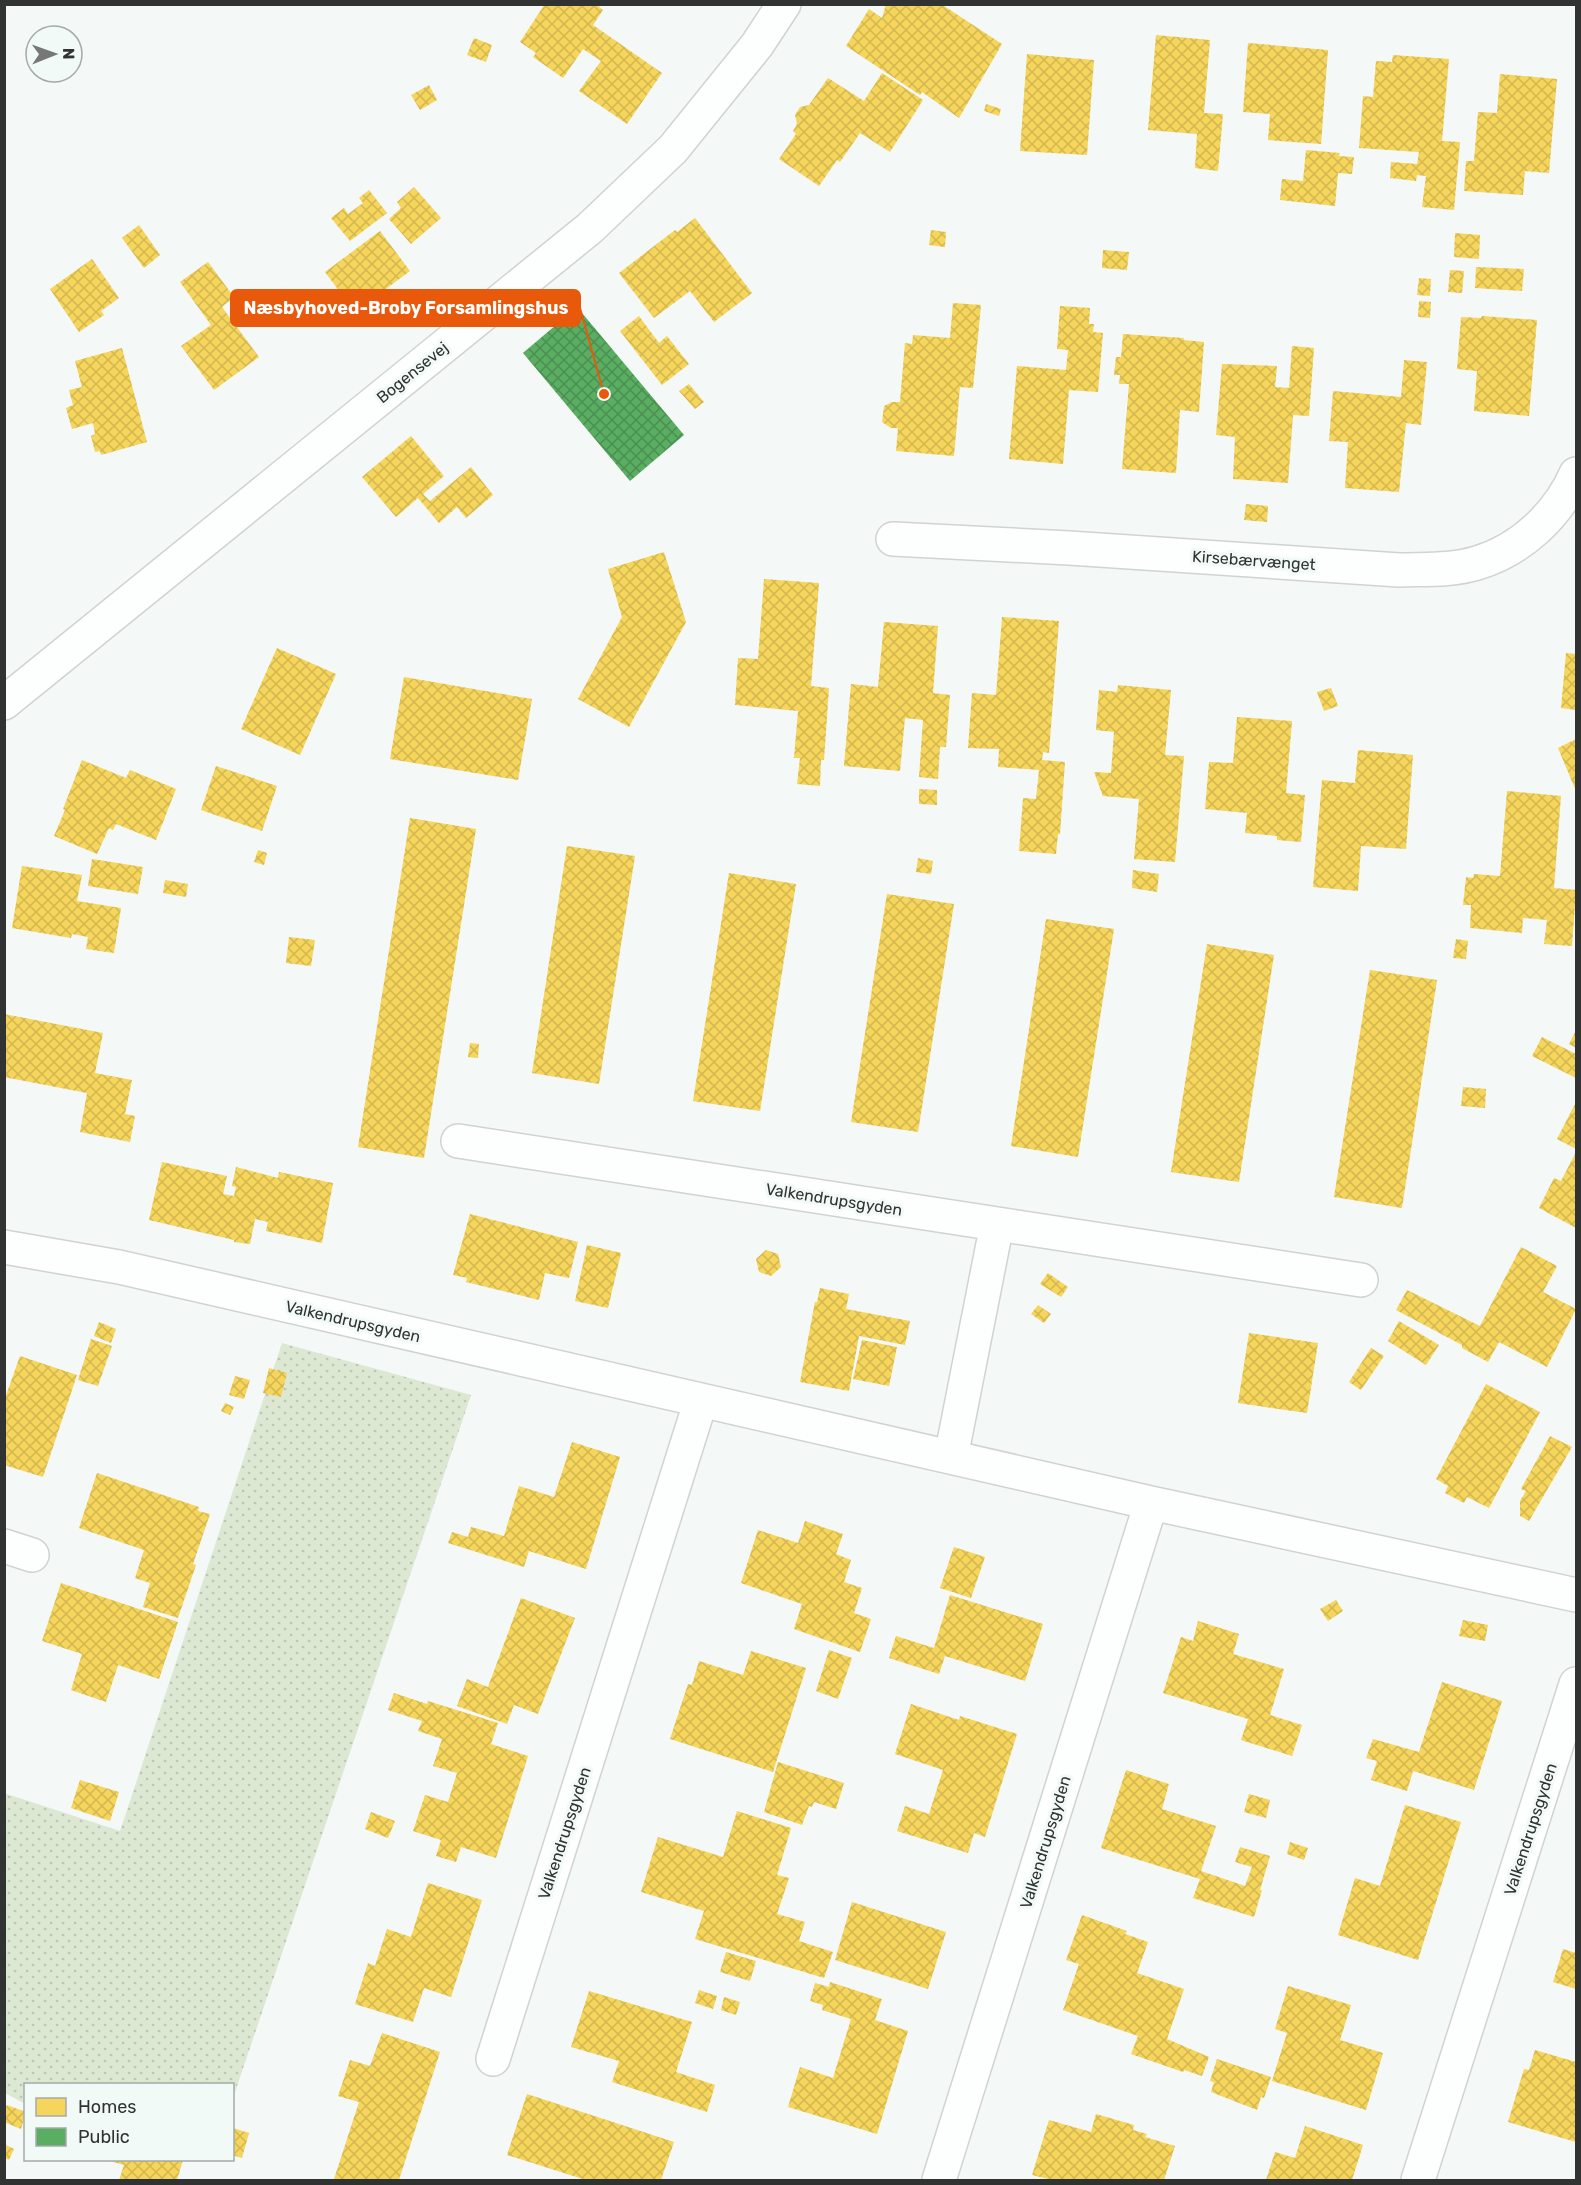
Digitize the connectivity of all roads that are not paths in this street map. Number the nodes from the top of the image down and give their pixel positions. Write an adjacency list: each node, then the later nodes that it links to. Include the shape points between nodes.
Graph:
1 (784, 4): 4 (street, Bogensevej, via 757,45 673,149 590,228)
2 (1576, 474): 3 (street, Kirsebærvænget, via 1568,494 1532,532 1509,549 1477,563 1448,569 1399,570)
3 (893, 539)
4 (4, 703)
5 (458, 1141): 6 (street, Valkendrupsgyden)
6 (997, 1224): 8 (street, Valkendrupsgyden); 10 (street)
7 (4, 1248): 9 (street, Valkendrupsgyden, via 119,1267)
8 (1361, 1280)
9 (701, 1400): 10 (street, Valkendrupsgyden); 14 (street, Valkendrupsgyden)
10 (951, 1457): 11 (street, Valkendrupsgyden)
11 (1151, 1503): 12 (street, Valkendrupsgyden); 15 (street, Valkendrupsgyden)
12 (1576, 1595)
13 (1576, 1684): 16 (street, Valkendrupsgyden)
14 (492, 2059)
15 (939, 2181)
16 (1418, 2181)

